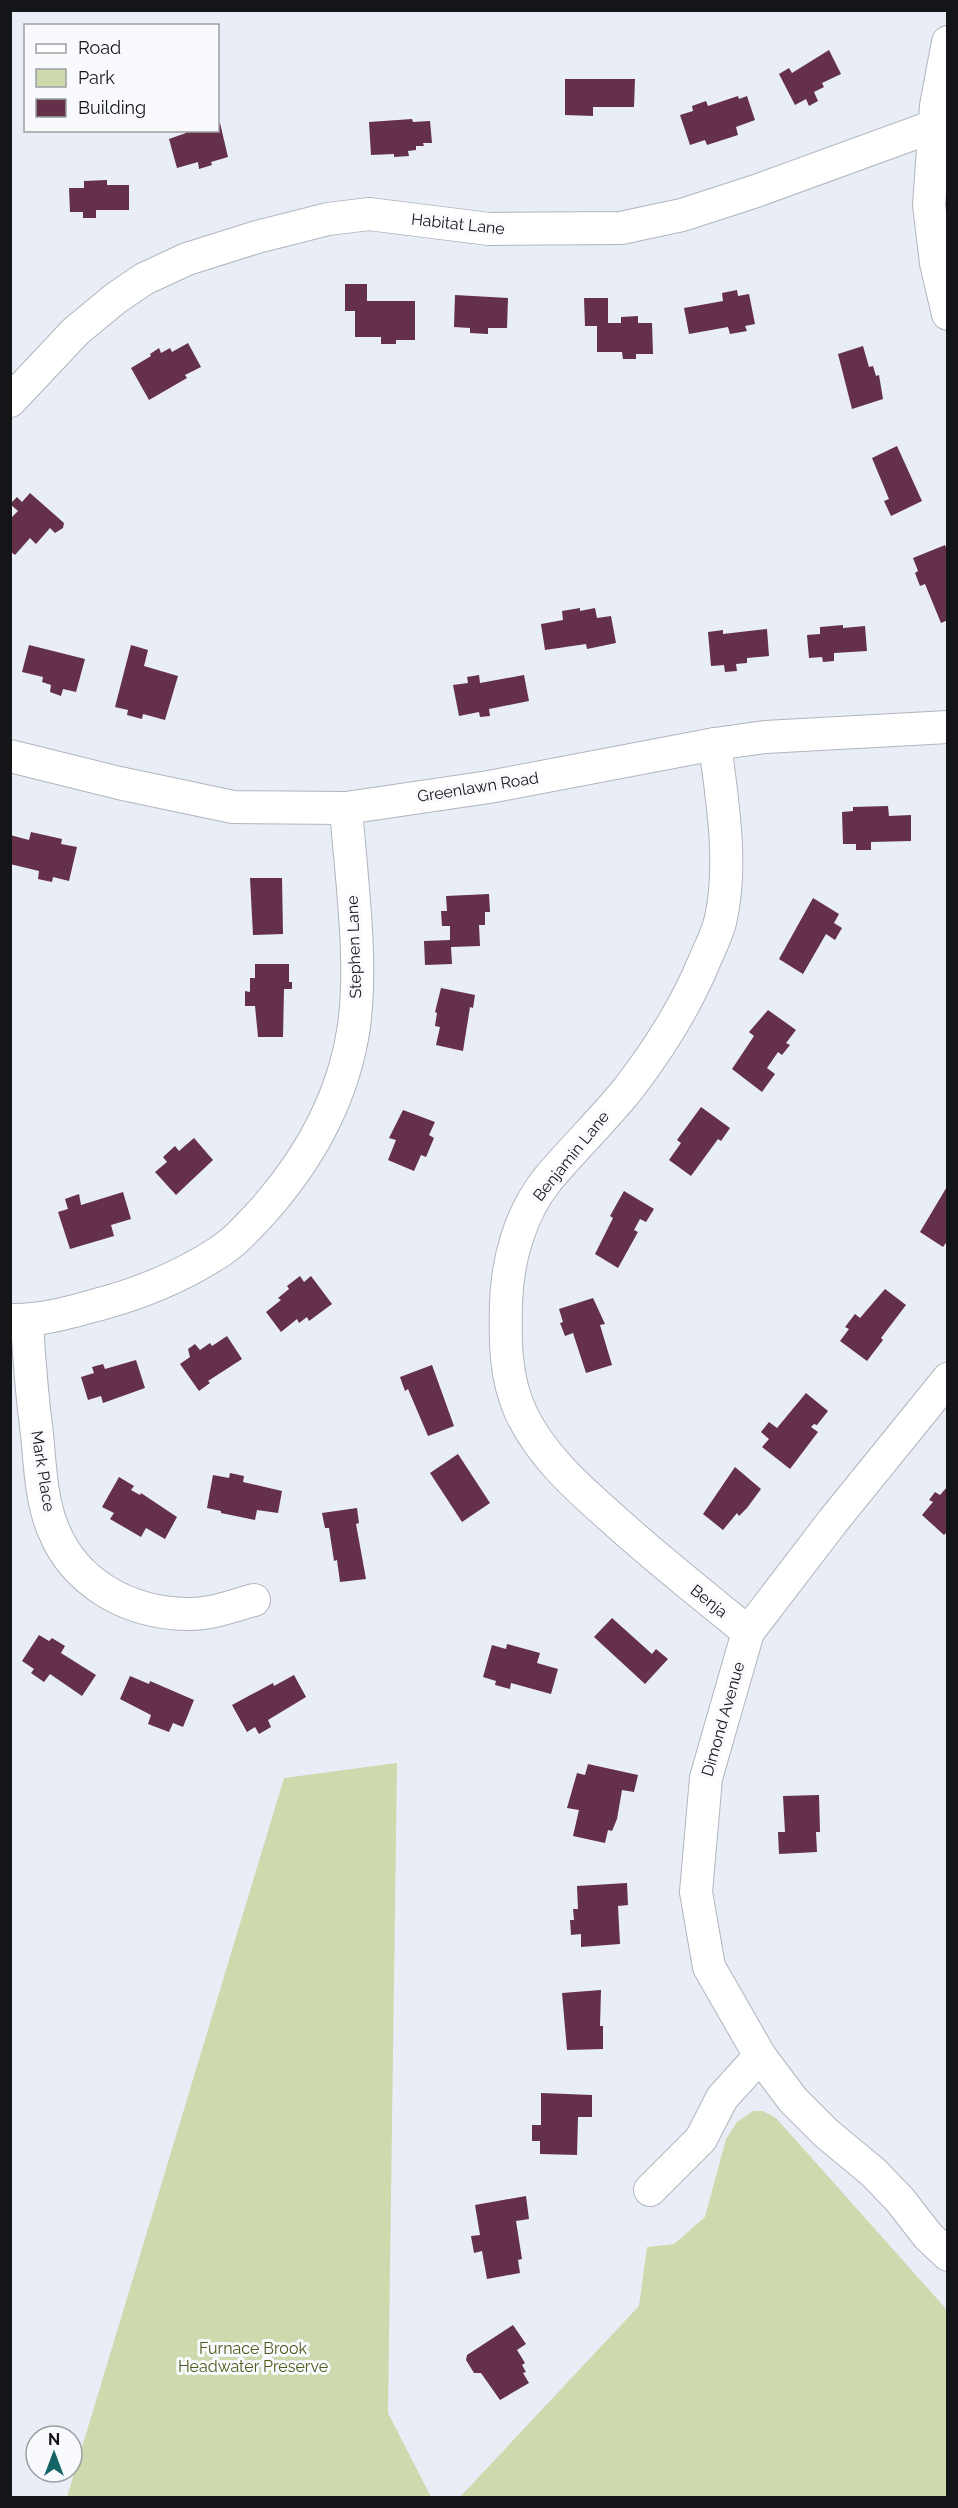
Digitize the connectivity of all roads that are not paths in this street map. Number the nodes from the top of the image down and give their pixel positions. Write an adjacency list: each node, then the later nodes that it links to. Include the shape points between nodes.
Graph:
1 (948, 42): 2 (street)
2 (941, 123): 3 (street, via 929,205 936,263); 4 (street, Habitat Lane, via 756,191 682,215 621,228 489,229 369,214 328,219 257,237 187,259 144,279 76,331)
3 (948, 314)
4 (10, 401)
5 (948, 727): 6 (street, Greenlawn Road, via 765,737)
6 (715, 744): 8 (street, Greenlawn Road, via 489,787); 11 (street, Benjamin Lane, via 724,817 726,893 720,921 691,993 660,1045 627,1090 546,1182 526,1214 506,1286 505,1349 510,1380 521,1412 540,1447 567,1478)
7 (10, 756): 8 (street, Greenlawn Road, via 233,807)
8 (346, 808): 9 (street, Stephen Lane, via 358,981 354,1026 346,1068 308,1154 250,1225 218,1253 178,1276 126,1297)
9 (19, 1320): 12 (street, Mark Place, via 29,1367 43,1488 53,1528 71,1561 96,1586 121,1601 151,1611 210,1612)
10 (948, 1379): 13 (street, Dimond Avenue)
11 (670, 1569): 13 (street, Benja)
12 (254, 1600)
13 (748, 1632): 14 (street, Dimond Avenue, via 705,1778 696,1892 709,1967)
14 (760, 2056): 15 (street, via 722,2098 701,2139); 16 (street, Dimond Avenue, via 794,2100 873,2172)
15 (650, 2190)
16 (948, 2255)

